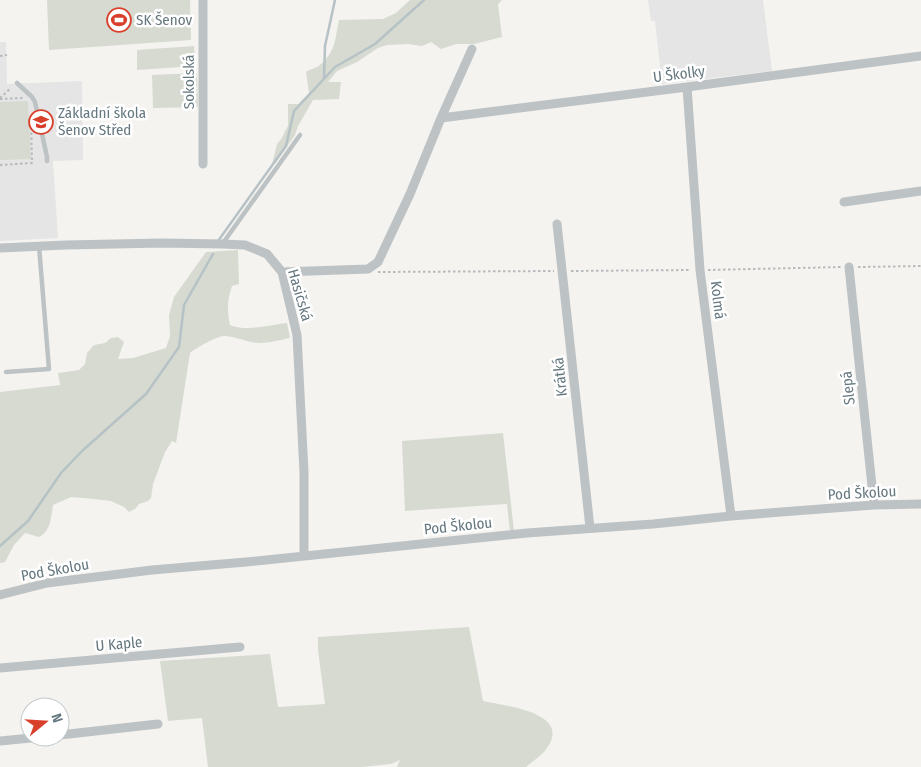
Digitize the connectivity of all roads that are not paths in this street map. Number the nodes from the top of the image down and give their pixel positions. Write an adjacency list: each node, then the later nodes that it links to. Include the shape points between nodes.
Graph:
1 (203, 0): 9 (street, Sokolská)
2 (472, 49): 6 (street)
3 (921, 56): 5 (street, U Školky)
4 (17, 83): 8 (lane, via 34,102)
5 (687, 87): 6 (street, U Školky); 21 (street, Kolmá, via 700,270)
6 (441, 118): 17 (street, via 378,262 368,269)
7 (300, 135): 13 (lane)
8 (47, 161)
9 (203, 164)
10 (921, 191): 11 (street)
11 (844, 202)
12 (557, 224): 22 (street, Krátká)
13 (222, 244): 14 (street, Hasičská); 17 (street, Hasičská, via 245,245 267,254)
14 (39, 246): 15 (street, Hasičská); 18 (lane, via 49,369)
15 (0, 248)
16 (849, 267): 20 (street, Slepá)
17 (282, 272): 23 (street, Hasičská, via 297,335 304,472)
18 (6, 372)
19 (921, 504): 20 (street, Pod Školou)
20 (874, 505): 21 (street, Pod Školou)
21 (731, 516): 22 (street, Pod Školou)
22 (590, 528): 23 (street, Pod Školou)
23 (304, 555): 24 (street, Pod Školou, via 75,580)
24 (0, 595)
25 (240, 648): 26 (street, U Kaple)
26 (0, 668)
27 (158, 724): 28 (street)
28 (70, 734)
29 (20, 739): 30 (street)
30 (0, 741)

